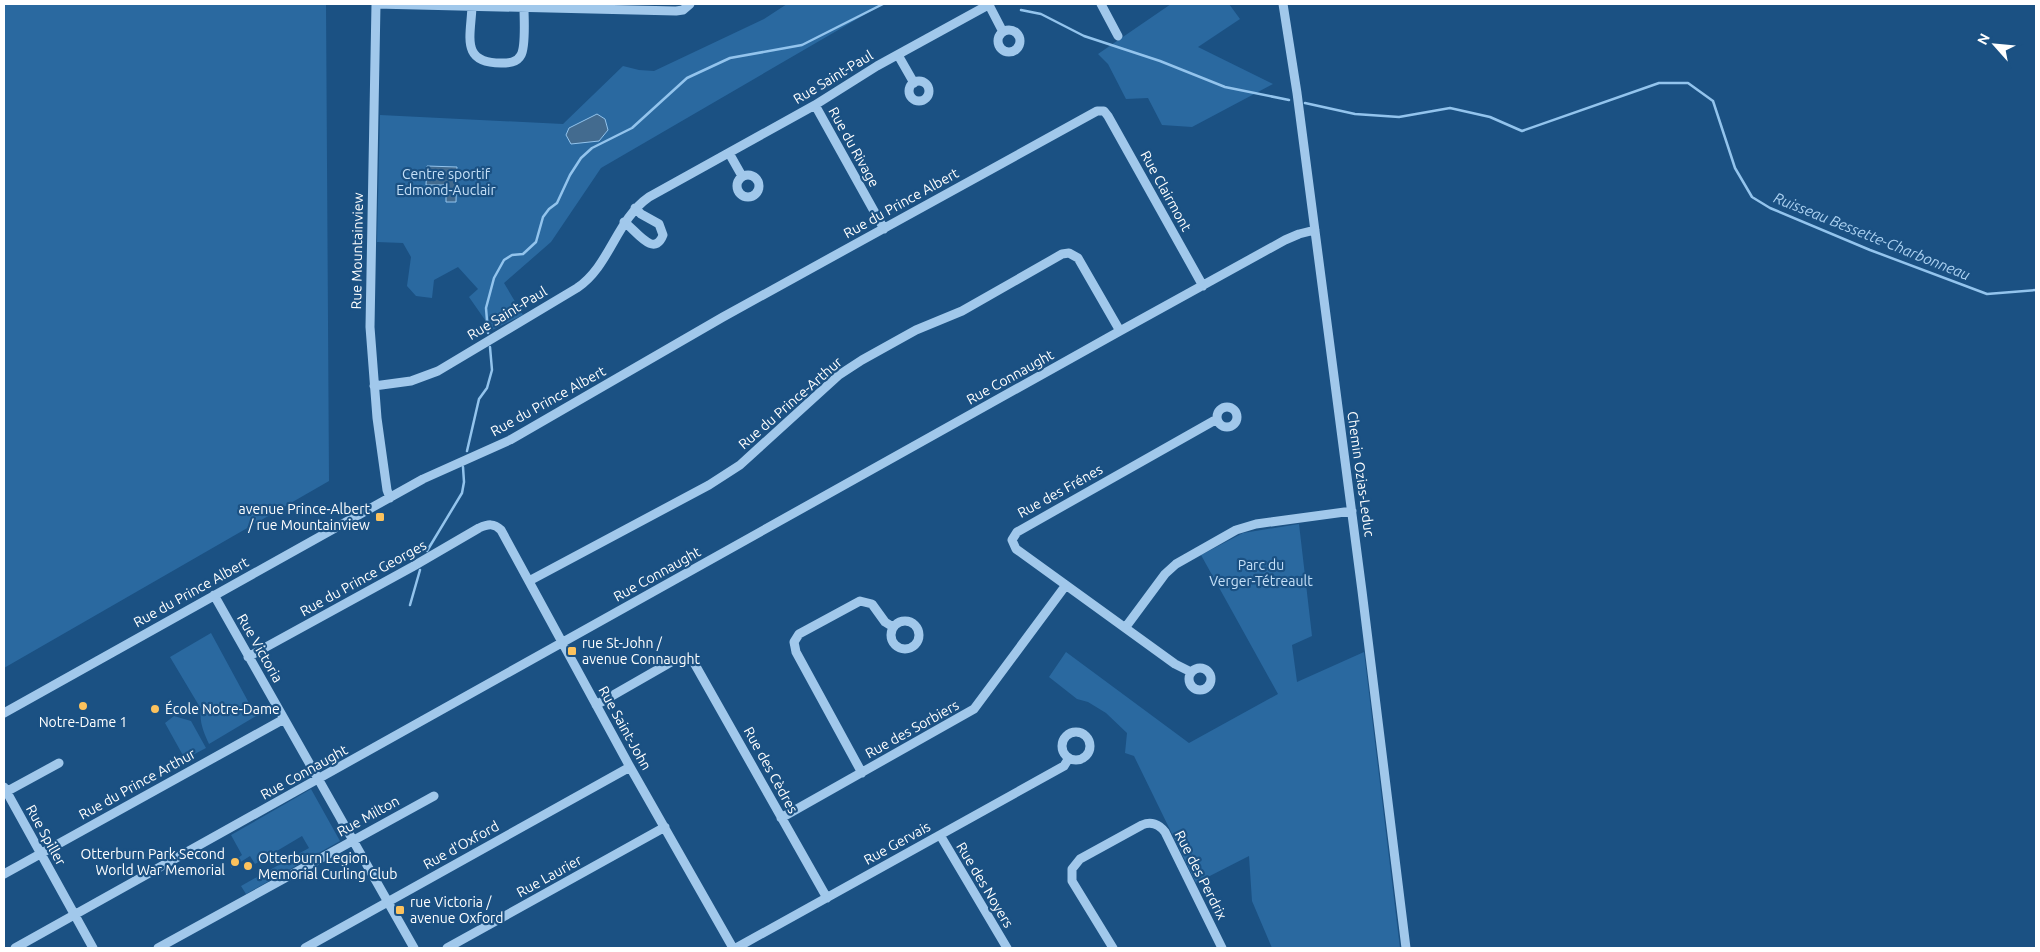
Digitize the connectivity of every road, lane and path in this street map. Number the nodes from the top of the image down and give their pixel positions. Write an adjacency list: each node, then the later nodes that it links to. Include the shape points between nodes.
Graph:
1 (376, 4): 6 (street); 22 (street, Rue Mountainview, via 370,306)
2 (690, 4): 7 (street, via 684,10 676,11)
3 (989, 4): 8 (street, Rue Saint-Paul); 10 (street, Rue Saint-Paul)
4 (1101, 4): 9 (street)
5 (1283, 4): 19 (street, Chemin Ozias-Leduc)
6 (472, 6): 7 (street); 7 (street, via 472,51 479,60 493,62 512,62 520,56)
7 (524, 8)
8 (1004, 32)
9 (1118, 36)
10 (898, 55): 11 (street); 12 (street, Rue Saint-Paul)
11 (914, 83)
12 (815, 105): 14 (street, Rue Saint-Paul); 18 (street, Rue du Rivage)
13 (1104, 111): 18 (street, Rue du Prince Albert, via 1097,111); 20 (street, Rue Clairmont)
14 (729, 153): 15 (street); 16 (street, Rue Saint-Paul, via 659,191)
15 (742, 176)
16 (635, 208): 17 (street, Rue Saint-Paul); 17 (street, via 660,226 663,235 660,241 647,243)
17 (624, 222): 22 (street, Rue Saint-Paul, via 596,270 581,285 438,371 405,383)
18 (884, 229): 24 (street, Rue du Prince Albert, via 510,440 440,470)
19 (1315, 230): 20 (street, Rue Connaught, via 1291,237); 25 (street, Chemin Ozias-Leduc)
20 (1203, 286): 21 (street, Rue Connaught)
21 (1120, 331): 27 (street, Rue du Prince-Arthur, via 1078,258 1062,254 962,311 916,330 862,360 828,384 740,465); 32 (street, Rue Connaught)
22 (374, 386): 24 (street, Rue Mountainview)
23 (1217, 419): 28 (street, Rue des Frénes, via 1014,534 1014,548)
24 (390, 498): 29 (street, Rue du Prince Albert)
25 (1352, 511): 31 (street, via 1256,524 1236,530 1172,567); 64 (street, Chemin Ozias-Leduc)
26 (491, 524): 27 (street, Rue Saint-John, via 501,530); 33 (street, Rue du Prince Georges)
27 (528, 581): 32 (street, Rue Saint-John)
28 (1066, 585): 31 (street, Rue des Frénes); 41 (street, Rue des Sorbiers, via 974,709)
29 (214, 596): 33 (street, Rue Victoria); 36 (street, Rue du Prince Albert)
30 (893, 627): 41 (street, via 885,622 872,604 860,601 799,634 794,642 796,652)
31 (1125, 628): 34 (street, Rue des Frénes)
32 (562, 643): 35 (street, Rue Saint-John); 42 (street, Rue Connaught)
33 (248, 657): 37 (street, Rue Victoria)
34 (1190, 672)
35 (596, 705): 40 (street, Rue Saint-John); 45 (street, Rue des Cèdres, via 671,662 687,658 697,665)
36 (4, 713)
37 (284, 719): 42 (street, Rue Victoria); 49 (street, Rue du Prince Arthur)
38 (1069, 758): 47 (street, Rue Gervais, via 1064,766)
39 (59, 763): 43 (street)
40 (630, 766): 46 (street, Rue Saint-John); 52 (street, Rue d'Oxford)
41 (862, 772): 45 (street, Rue des Sorbiers)
42 (319, 780): 48 (street, Rue Victoria); 53 (street, Rue Connaught)
43 (5, 791): 49 (street, Rue Spiller)
44 (434, 796): 48 (street, Rue Milton)
45 (782, 818): 51 (street, Rue des Cèdres)
46 (665, 827): 59 (street, Rue Laurier); 60 (street, Rue Saint-John)
47 (940, 835): 51 (street, Rue Gervais); 61 (street, Rue des Noyers)
48 (353, 840): 52 (street, Rue Victoria); 56 (street, Rue Milton)
49 (40, 853): 50 (street, Rue du Prince Arthur); 53 (street, Rue Spiller)
50 (4, 874)
51 (827, 898): 60 (street, Rue Gervais)
52 (388, 902): 57 (street, Rue d'Oxford); 58 (street, Rue Victoria)
53 (74, 915): 54 (street, Rue Connaught); 55 (street, Rue Spiller)
54 (15, 948)
55 (93, 948)
56 (158, 948)
57 (305, 948)
58 (414, 948)
59 (448, 948)
60 (734, 948)
61 (1007, 948)
62 (1113, 948): 63 (street, Rue des Perdrix, via 1072,880 1072,870 1080,859 1149,823 1165,832)
63 (1222, 948)
64 (1406, 948)

